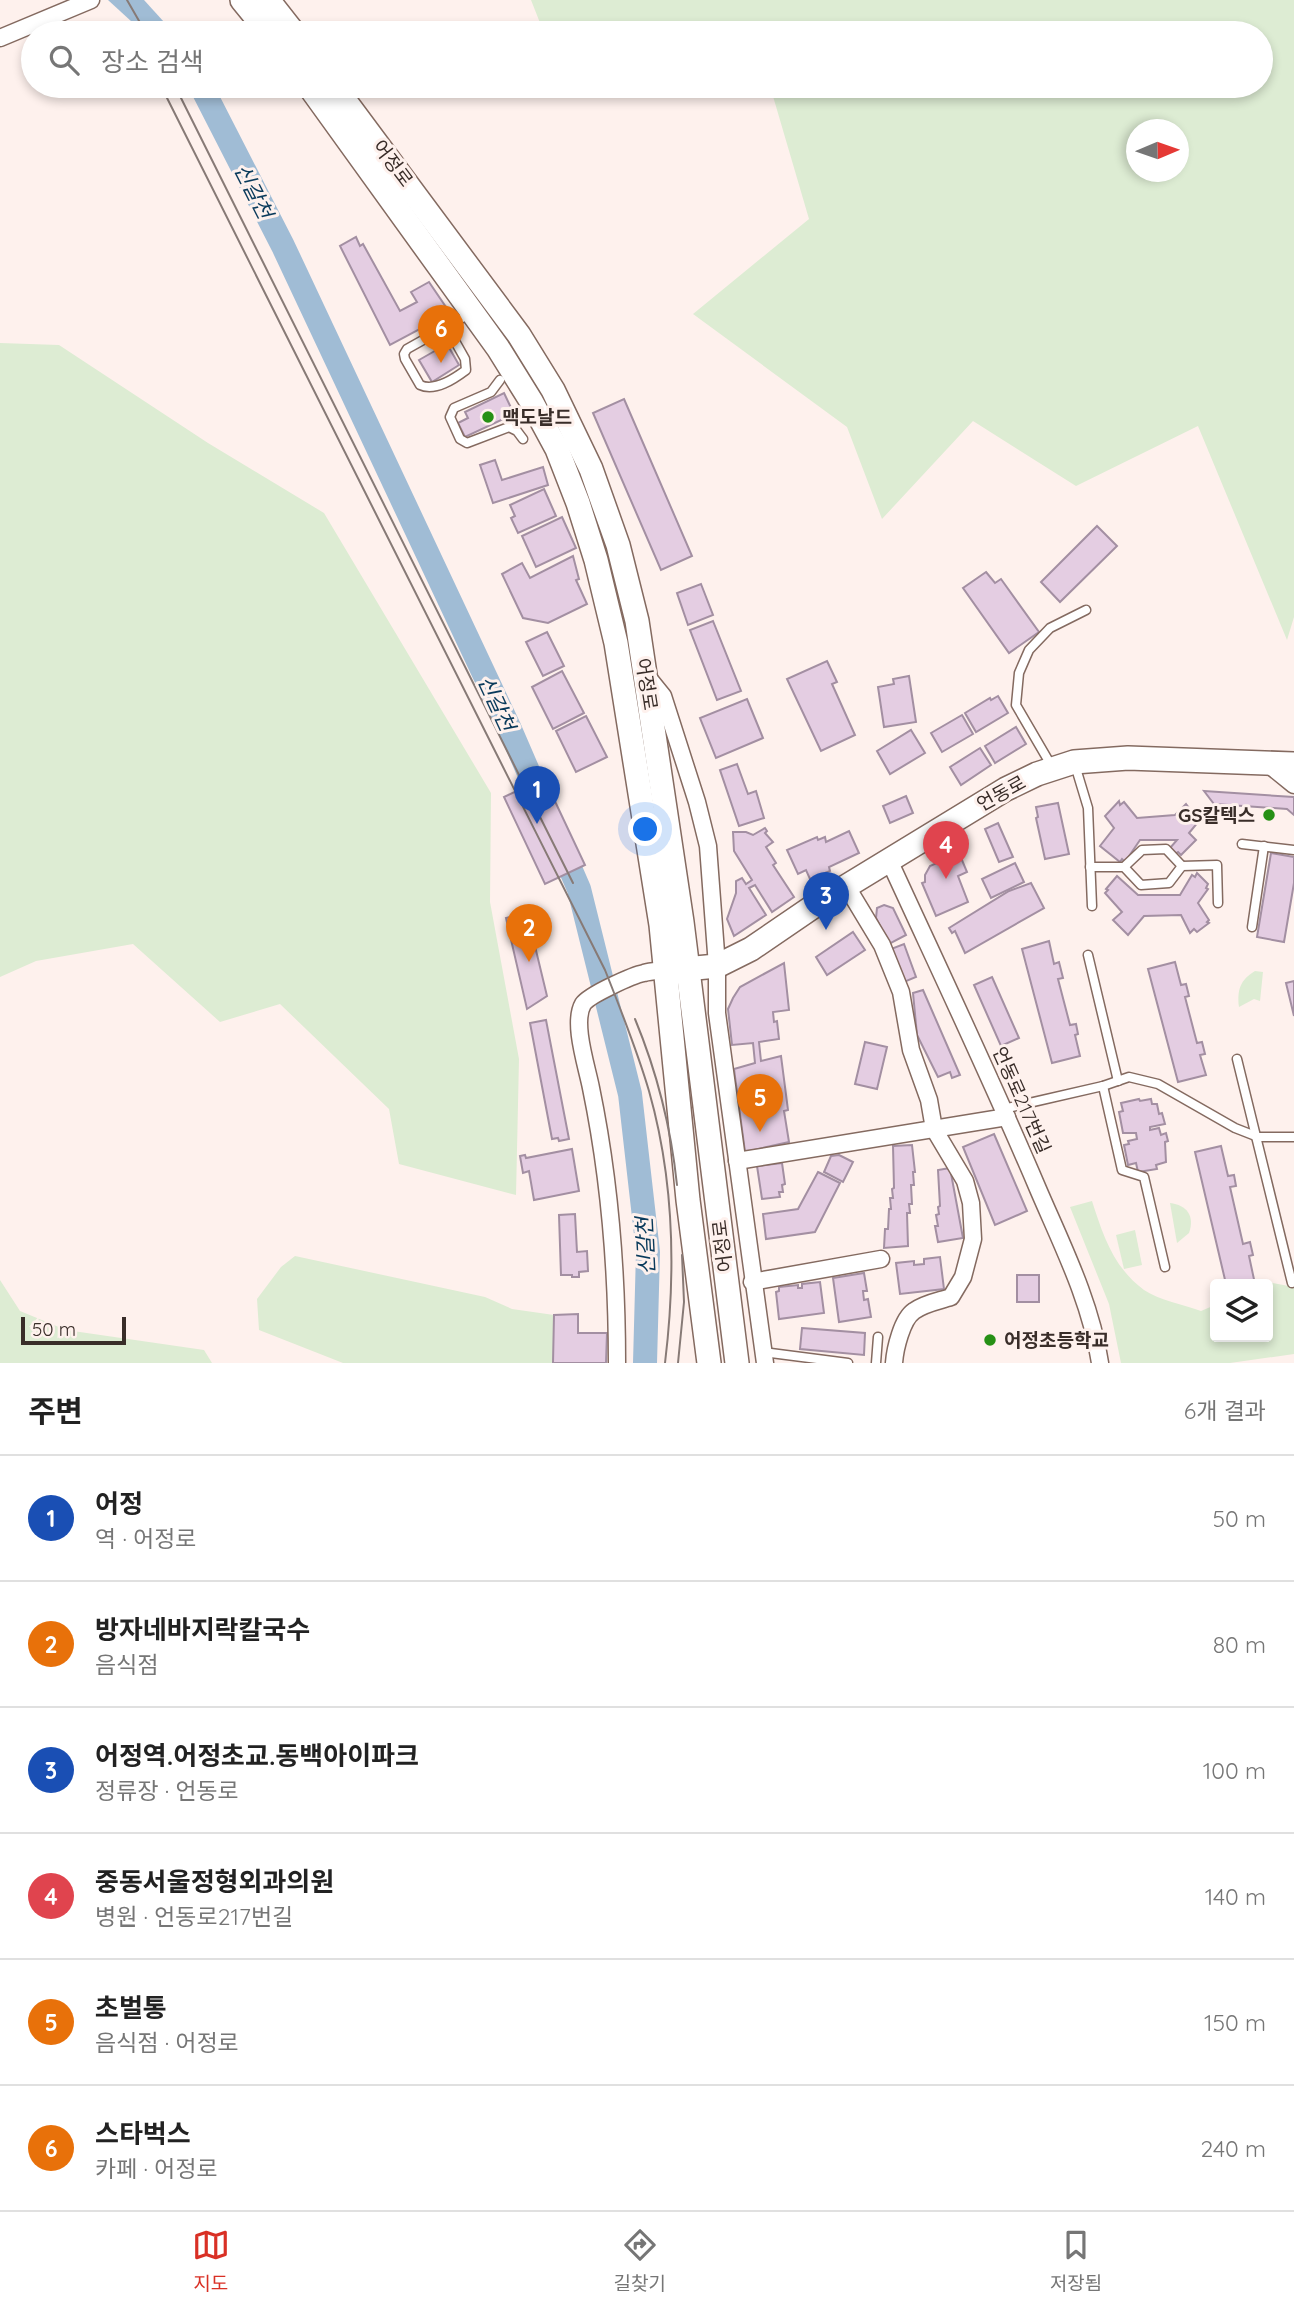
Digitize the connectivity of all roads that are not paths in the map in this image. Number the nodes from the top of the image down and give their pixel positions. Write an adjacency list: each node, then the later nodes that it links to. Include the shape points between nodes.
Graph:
1 (242, 0): 5 (main road)
2 (268, 0): 6 (main road)
3 (83, 3): 4 (street)
4 (40, 21)
5 (259, 21)
6 (285, 21)
7 (21, 29): 8 (street)
8 (0, 38)
9 (318, 98): 11 (main road, 어정로)
10 (343, 98): 13 (main road, 어정로)
11 (473, 312): 12 (lane); 14 (main road, 어정로)
12 (447, 327): 12 (lane, via 465,359 466,370 433,388 424,388 404,354)
13 (519, 335): 14 (main road); 18 (main road, 어정로, via 553,390 591,469 618,545)
14 (498, 348): 37 (main road, 어정로, via 557,449 596,560 616,643)
15 (500, 380): 16 (lane, via 491,392 454,408 450,417 460,439 467,443 509,427)
16 (523, 439)
17 (1086, 610): 21 (lane, via 1051,628 1029,650 1018,673 1016,705)
18 (645, 674): 35 (street, via 663,696 700,813 711,872); 36 (main road, 어정로)
19 (1268, 764): 20 (main road, 언동로); 21 (main road, 언동로, via 1128,758); 22 (street)
20 (1294, 764)
21 (1063, 765): 26 (main road, 언동로, via 1006,789); 28 (lane, via 1088,808)
22 (1294, 785)
23 (1242, 844): 24 (lane)
24 (1264, 846): 25 (lane); 33 (lane)
25 (1294, 850)
26 (889, 860): 30 (main road, 언동로); 41 (street, 언동로217번길)
27 (1182, 866): 29 (lane, via 1166,849 1142,850); 29 (lane, via 1169,883 1141,885); 31 (lane, via 1217,865)
28 (1090, 867): 29 (lane); 32 (lane)
29 (1124, 867)
30 (847, 887): 35 (main road, 언동로); 42 (street, via 882,945 901,992 911,1050)
31 (1218, 903)
32 (1092, 906)
33 (1252, 927)
34 (1088, 955): 39 (lane)
35 (717, 966): 36 (main road, 언동로); 45 (street, via 717,1013)
36 (689, 969): 37 (main road, 언동로); 54 (main road, 어정로)
37 (665, 970): 52 (main road, 어정로); 53 (street, via 639,974 592,997 583,1005 578,1025 598,1119 617,1272)
38 (1237, 1059): 43 (lane)
39 (1118, 1081): 40 (lane); 43 (lane, via 1129,1077 1158,1084)
40 (1103, 1086): 41 (lane); 47 (lane, via 1122,1170 1144,1177)
41 (1005, 1113): 42 (street); 59 (street, 언동로217번길, via 1079,1285)
42 (934, 1129): 45 (street); 58 (street, via 964,1181 971,1203 973,1239 963,1277 951,1297 912,1312 896,1345)
43 (1258, 1137): 44 (lane); 49 (lane)
44 (1294, 1137)
45 (737, 1161): 48 (street)
46 (881, 1259): 48 (street)
47 (1165, 1267)
48 (752, 1282): 51 (street)
49 (1292, 1283)
50 (878, 1338): 57 (lane)
51 (764, 1358): 55 (lane)
52 (708, 1362)
53 (617, 1363)
54 (737, 1363)
55 (832, 1363): 56 (lane)
56 (848, 1363)
57 (876, 1363)
58 (894, 1363)
59 (1100, 1363)

